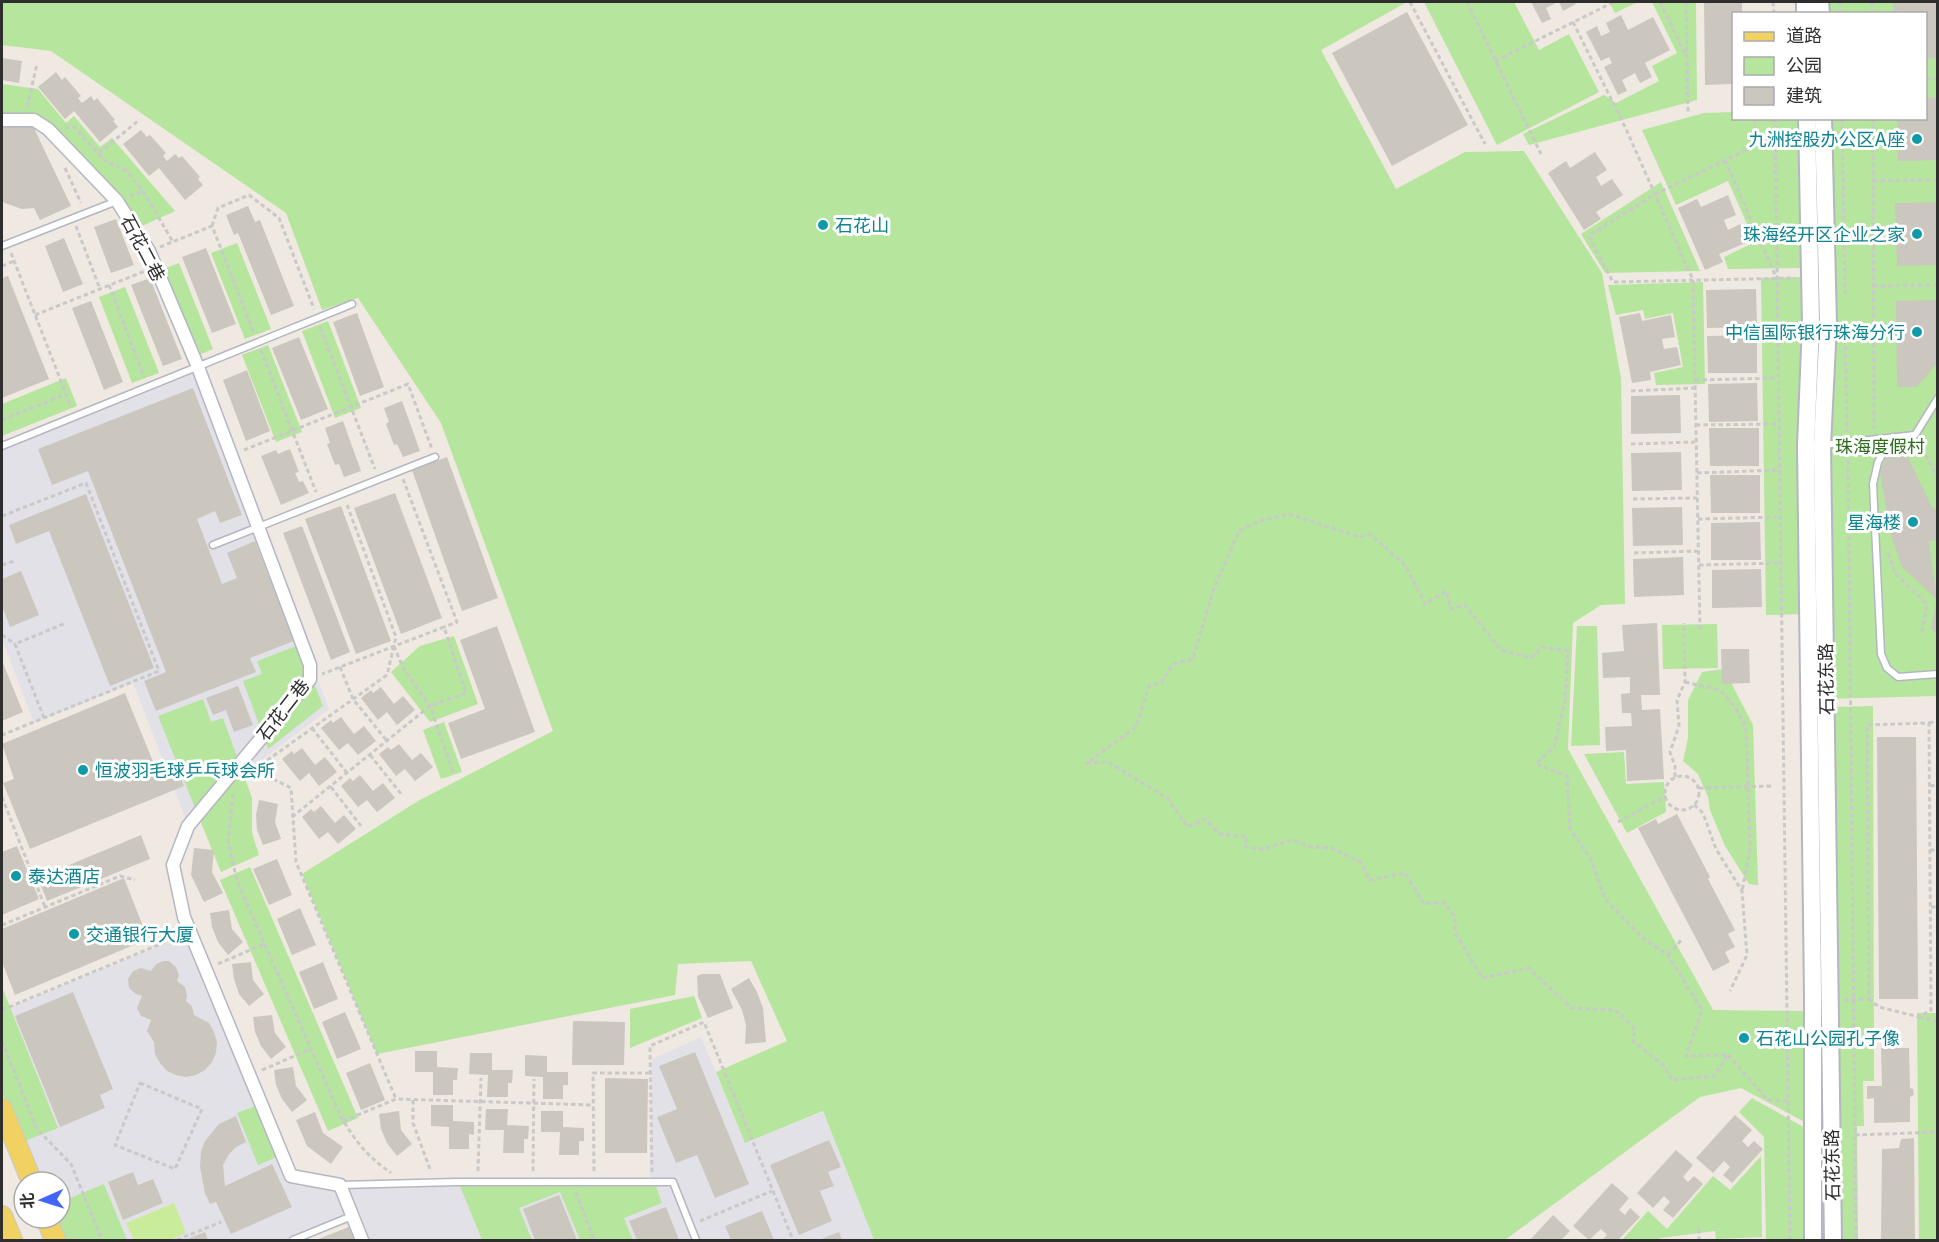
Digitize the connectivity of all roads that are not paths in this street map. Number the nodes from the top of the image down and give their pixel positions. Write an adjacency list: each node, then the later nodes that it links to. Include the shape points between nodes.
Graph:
1 (2, 120): 4 (street, 石花二巷, via 34,120 48,129)
2 (1806, 120): 25 (main road, 石花东路, via 1811,324 1806,445)
3 (1823, 120): 10 (main road, 石花东路, via 1828,324)
4 (117, 201): 5 (lane); 7 (street, 石花二巷, via 149,251)
5 (4, 244)
6 (352, 304): 7 (lane)
7 (198, 367): 11 (lane); 13 (street, 石花二巷)
8 (1938, 398): 9 (lane, via 1915,435)
9 (1893, 437): 10 (lane); 15 (lane, via 1878,462 1873,484 1881,654 1887,668 1898,677)
10 (1822, 445): 26 (main road, 石花东路)
11 (2, 446)
12 (435, 457): 13 (lane)
13 (258, 527): 14 (lane); 18 (street, 石花二巷, via 310,665 310,679 189,826 173,865 184,917 291,1176)
14 (213, 545)
15 (1938, 674)
16 (2, 1109): 17 (main road)
17 (27, 1170)
18 (340, 1185): 20 (street); 24 (lane, via 673,1182)
19 (2, 1216): 21 (main road)
20 (352, 1216): 22 (lane); 23 (street)
21 (12, 1240)
22 (293, 1240)
23 (362, 1240)
24 (696, 1240)
25 (1813, 1240)
26 (1833, 1240)

